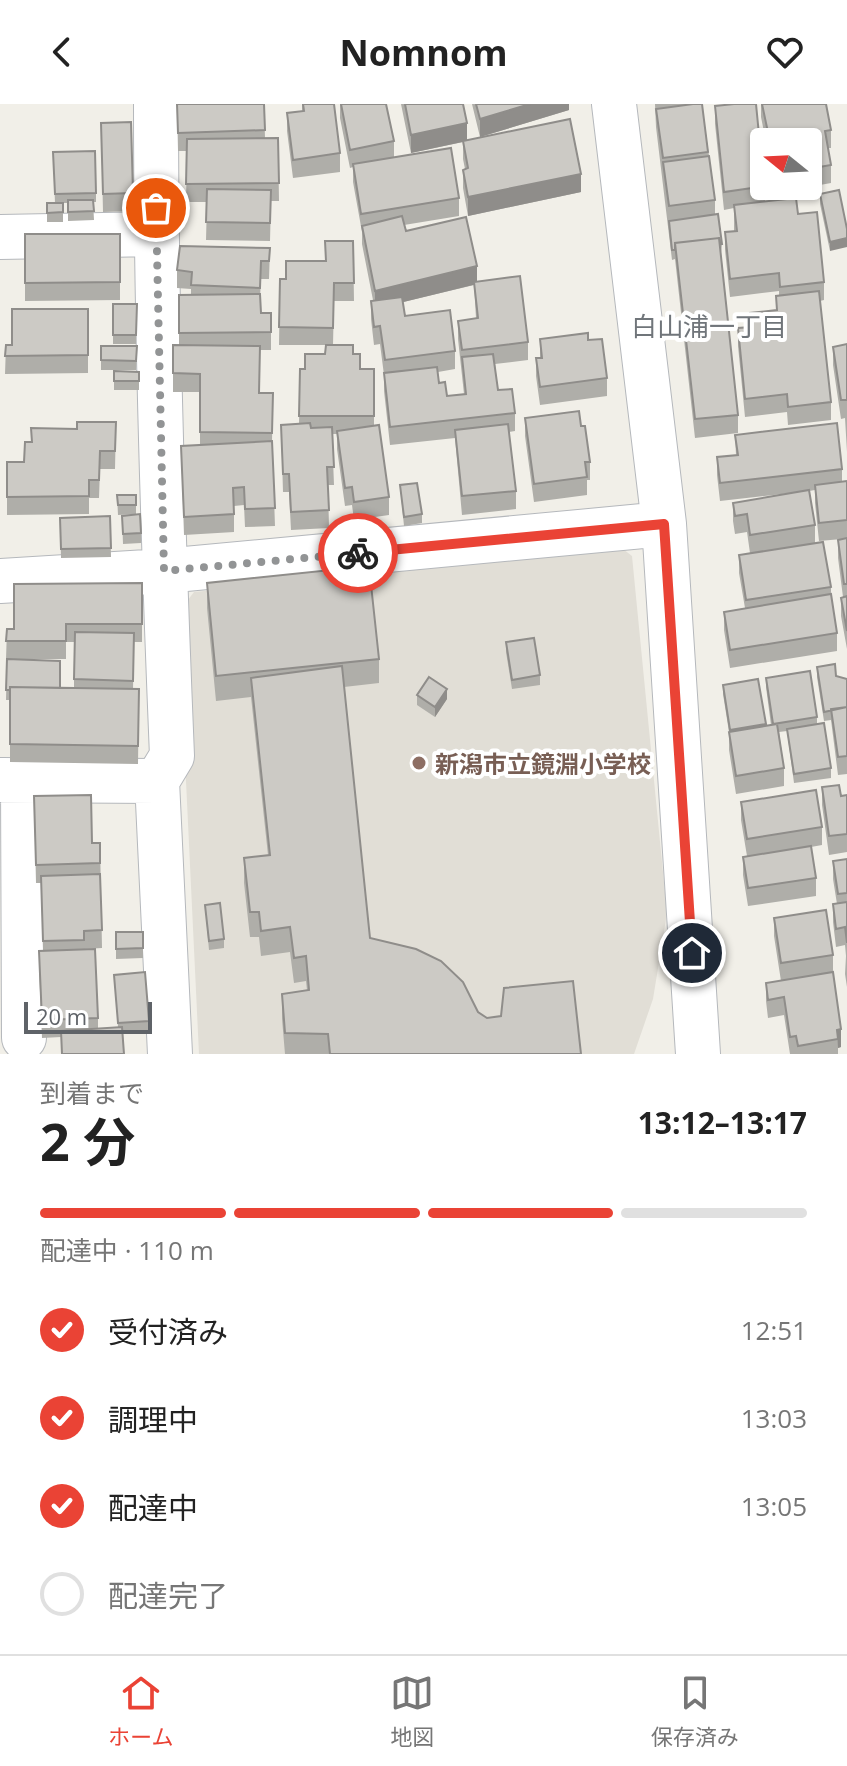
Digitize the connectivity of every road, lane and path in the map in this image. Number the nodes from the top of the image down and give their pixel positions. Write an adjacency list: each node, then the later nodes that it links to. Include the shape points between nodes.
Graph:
1 (156, 104): 3 (street)
2 (614, 104): 5 (street)
3 (156, 234): 4 (street); 6 (street)
4 (0, 237)
5 (664, 524): 6 (street); 12 (street)
6 (164, 571): 7 (street); 9 (street, via 172,756)
7 (0, 581)
8 (11, 780): 9 (street); 10 (street)
9 (157, 781): 11 (street)
10 (24, 1038)
11 (170, 1054)
12 (698, 1054)

